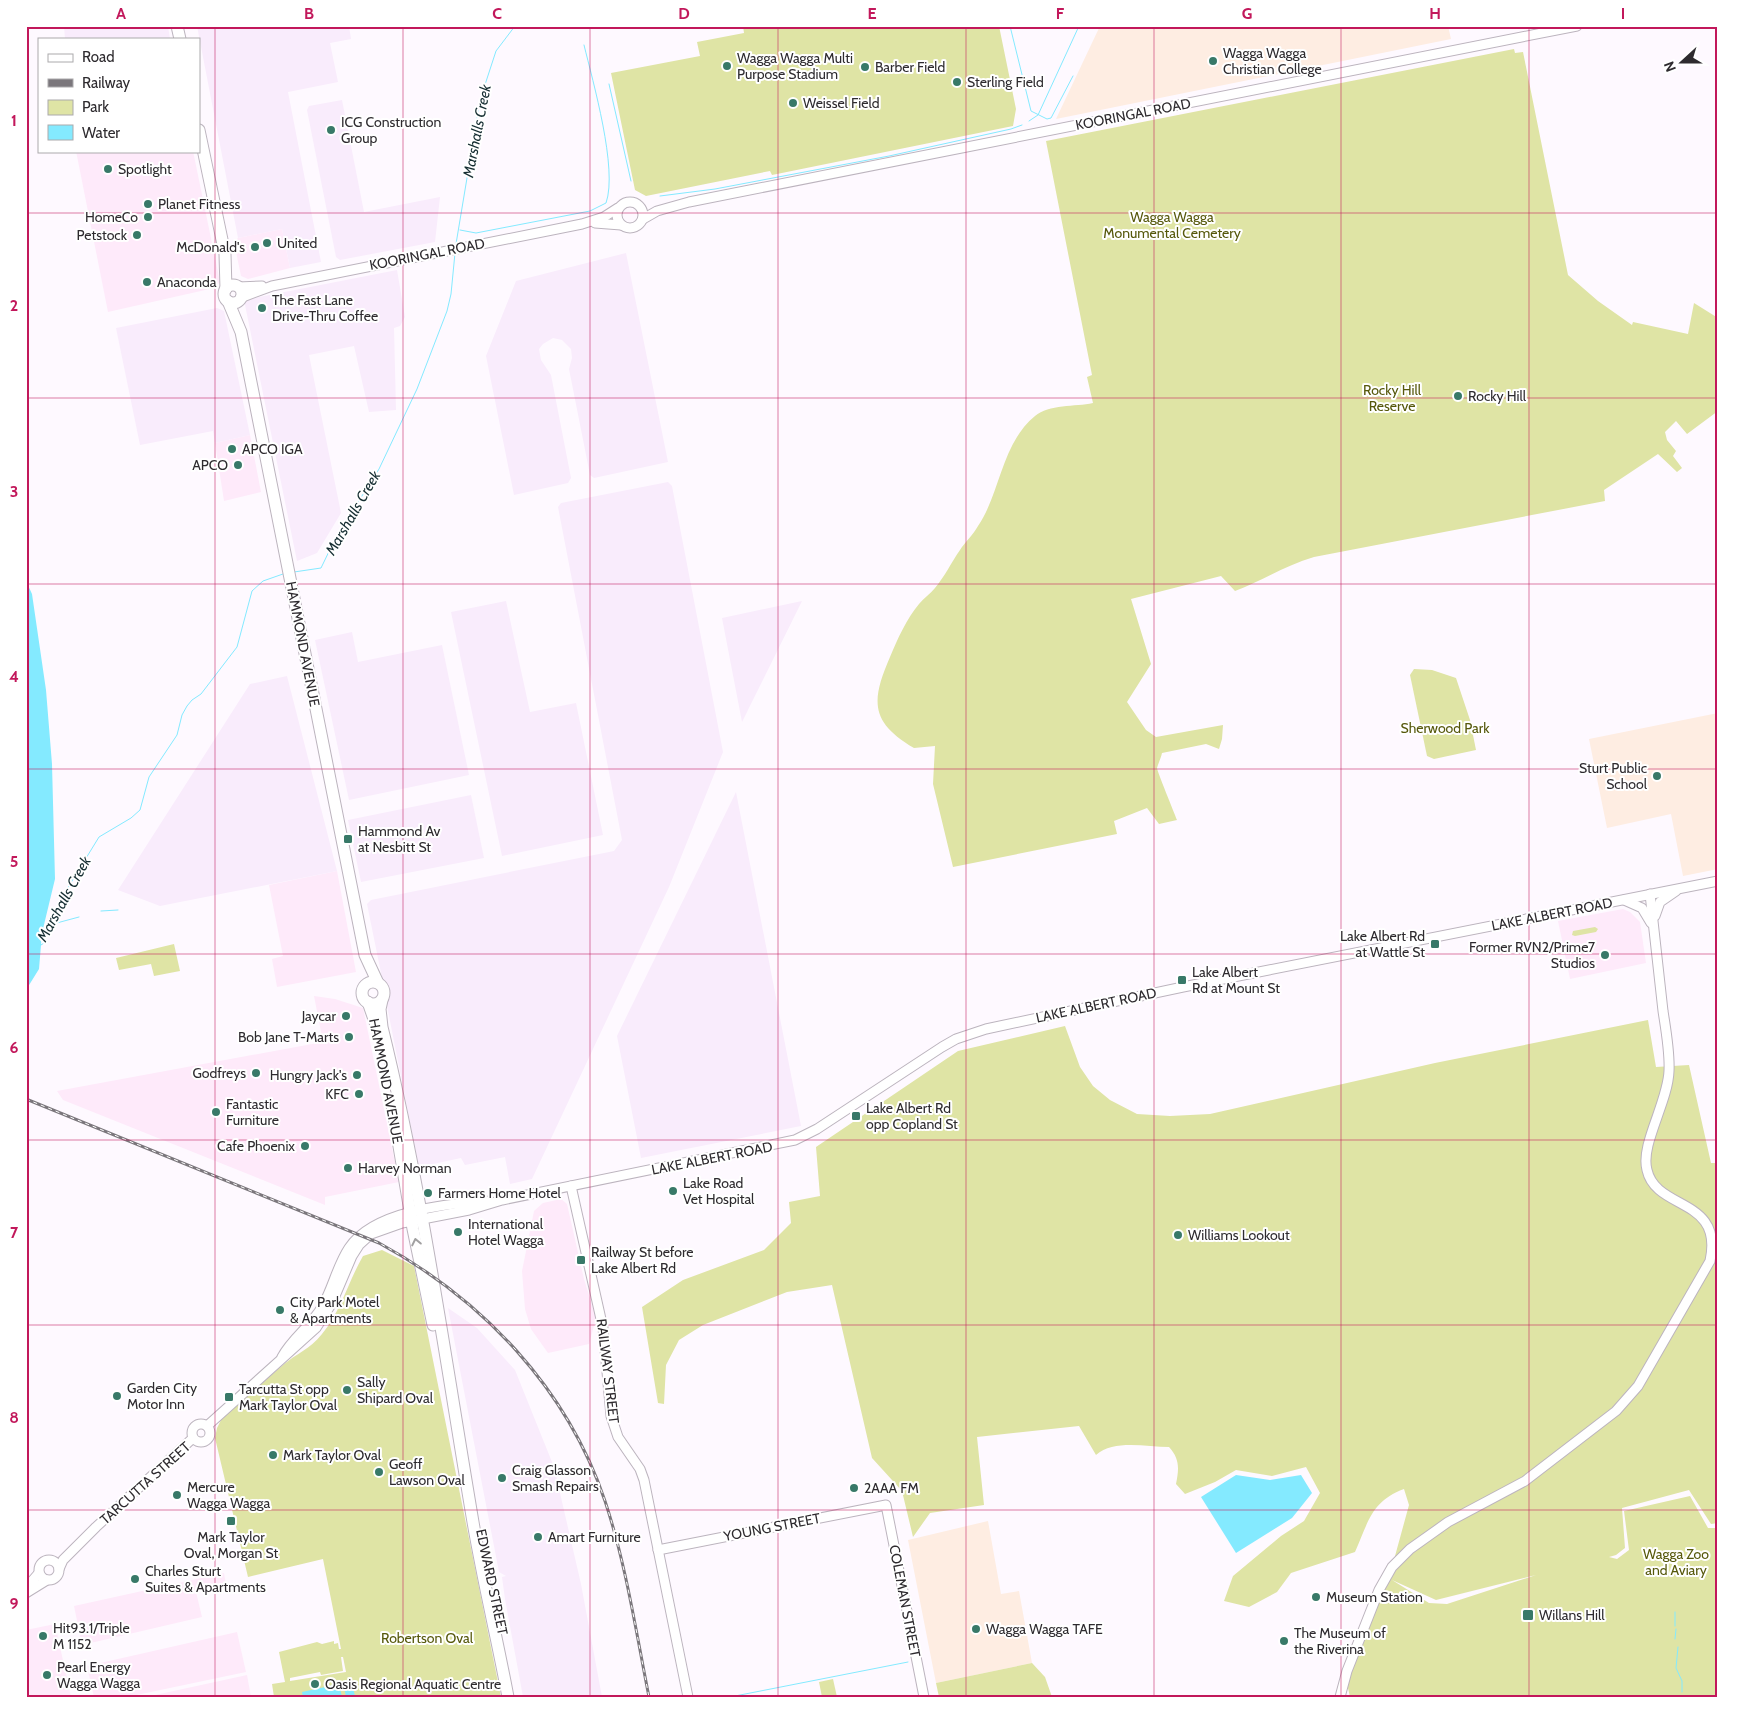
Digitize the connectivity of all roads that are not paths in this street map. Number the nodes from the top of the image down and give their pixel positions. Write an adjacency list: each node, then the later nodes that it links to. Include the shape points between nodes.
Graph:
1 (1577, 26): 3 (main road, KOORINGAL ROAD)
2 (200, 135): 9 (highway, HAMMOND AVENUE)
3 (689, 202): 4 (main road, KOORINGAL ROAD, via 660,206); 6 (main road, KOORINGAL ROAD, via 657,211)
4 (638, 204): 5 (main road, via 629,202); 6 (main road)
5 (618, 208): 7 (main road, KOORINGAL ROAD, via 604,217); 8 (main road, via 617,218)
6 (643, 219): 8 (main road, via 635,228)
7 (582, 224): 8 (main road, KOORINGAL ROAD); 9 (main road, KOORINGAL ROAD)
8 (622, 225)
9 (235, 293): 15 (highway, HAMMOND AVENUE, via 240,332)
10 (1718, 880): 11 (main road, LAKE ALBERT ROAD)
11 (1680, 888): 12 (main road, LAKE ALBERT ROAD); 14 (main road, via 1657,908)
12 (1650, 894): 13 (main road, LAKE ALBERT ROAD); 14 (main road)
13 (1622, 900): 14 (main road, via 1642,908); 18 (main road, LAKE ALBERT ROAD, via 986,1029 942,1047 795,1140)
14 (1654, 930): 34 (main road, via 1669,1068 1665,1099 1646,1155 1647,1171 1659,1190 1695,1210 1703,1219 1712,1239 1710,1261 1638,1386 1616,1411 1525,1481 1448,1522 1410,1549 1392,1567 1379,1590)
15 (372, 984): 16 (highway, via 384,990); 17 (highway, via 363,996)
16 (382, 1000): 17 (highway, via 377,1004); 19 (highway, HAMMOND AVENUE, via 382,1027)
17 (368, 1002): 19 (highway, HAMMOND AVENUE, via 374,1015)
18 (571, 1186): 19 (main road, LAKE ALBERT ROAD); 23 (main road, RAILWAY STREET, via 603,1328 611,1416 618,1437 642,1474)
19 (416, 1216): 20 (highway, EDWARD STREET, via 436,1337); 22 (main road, TARCUTTA STREET, via 379,1231 360,1245 332,1303 308,1331 207,1426 194,1426 194,1438)
20 (466, 1468): 30 (highway, EDWARD STREET, via 473,1521); 31 (highway, EDWARD STREET, via 480,1520)
21 (886, 1506): 23 (main road, YOUNG STREET); 33 (main road, COLEMAN STREET)
22 (96, 1527): 24 (main road, TARCUTTA STREET); 25 (main road, TARCUTTA STREET, via 63,1560)
23 (658, 1550): 32 (main road, RAILWAY STREET)
24 (51, 1561): 25 (main road); 26 (main road, via 42,1564)
25 (59, 1569): 27 (main road, via 56,1577)
26 (39, 1573): 27 (main road); 28 (main road)
27 (47, 1580): 29 (main road)
28 (26, 1588)
29 (26, 1594)
30 (508, 1697)
31 (516, 1697)
32 (688, 1697)
33 (924, 1697)
34 (1340, 1697)

